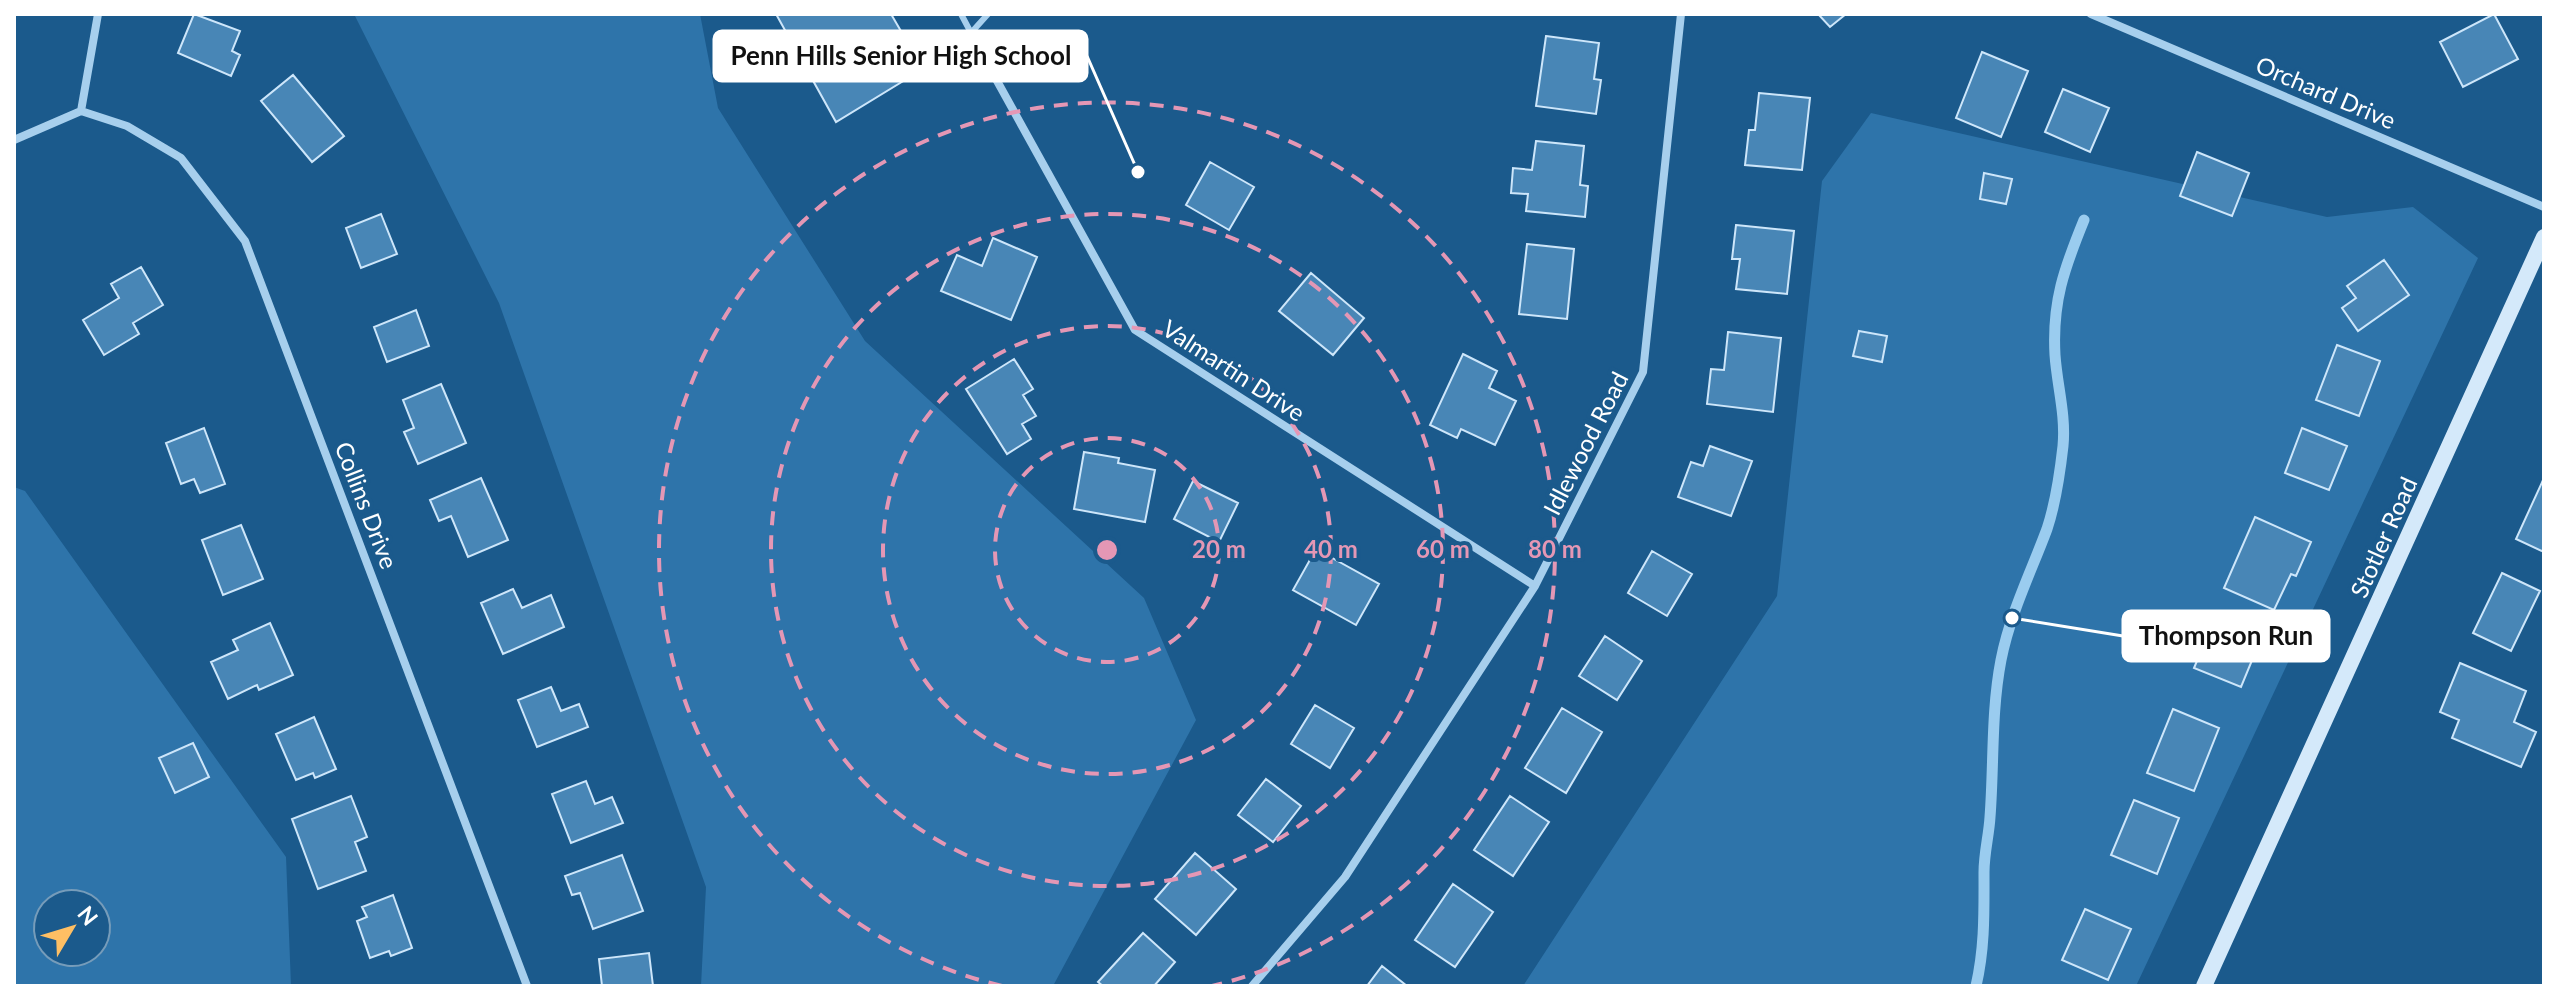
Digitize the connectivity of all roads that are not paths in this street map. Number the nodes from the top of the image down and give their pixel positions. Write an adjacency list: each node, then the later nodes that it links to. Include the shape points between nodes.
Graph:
1 (98, 14): 8 (street)
2 (961, 14): 6 (lane, Valmartin Drive)
3 (988, 14): 6 (lane)
4 (1681, 14): 12 (street, Idlewood Road, via 1643,372)
5 (2091, 14): 10 (street, Orchard Drive)
6 (970, 34): 7 (lane, Valmartin Drive)
7 (986, 61): 12 (street, Valmartin Drive, via 1135,330)
8 (81, 111): 9 (street); 13 (street, Collins Drive, via 127,126 181,158 245,241)
9 (14, 140)
10 (2544, 207)
11 (2544, 237): 15 (street, Stotler Road)
12 (1535, 586): 14 (street, Idlewood Road, via 1345,877)
13 (527, 986)
14 (1252, 986)
15 (2204, 986)

